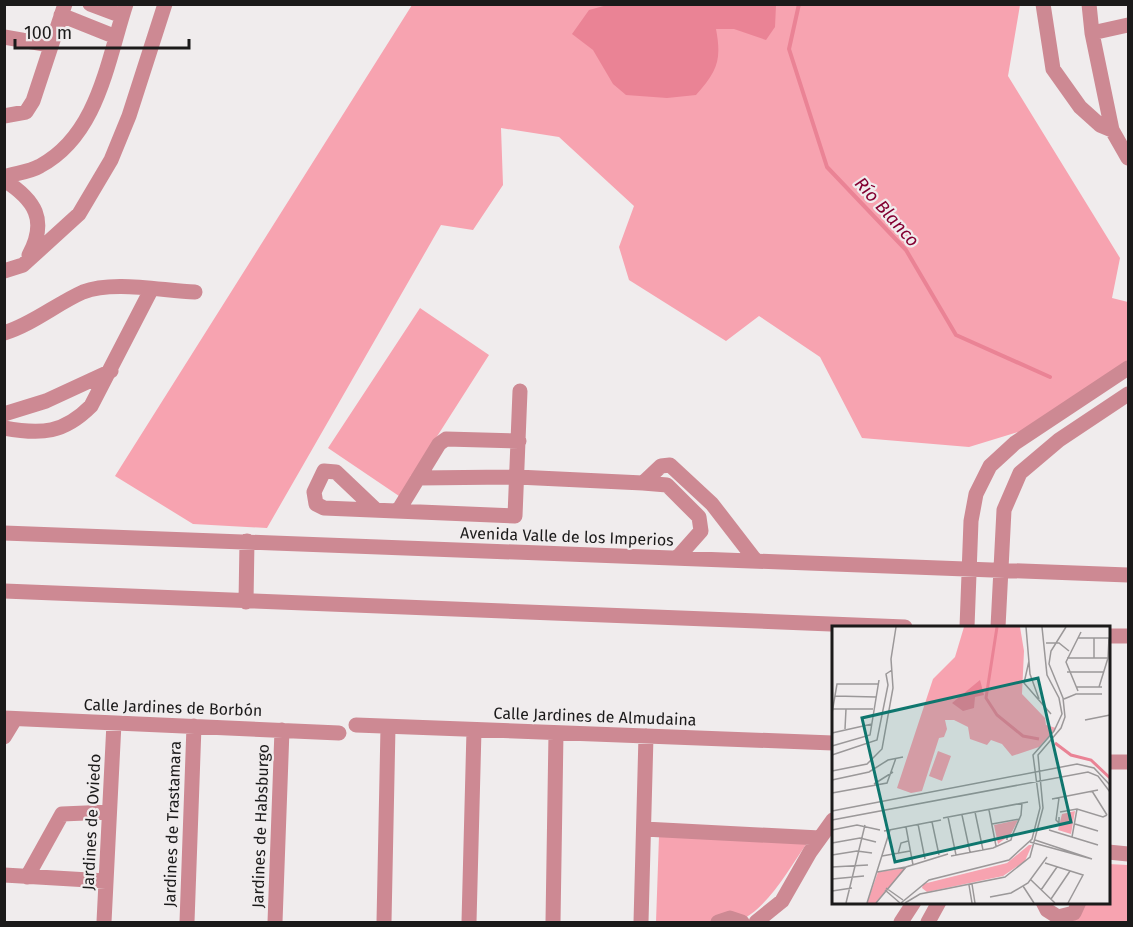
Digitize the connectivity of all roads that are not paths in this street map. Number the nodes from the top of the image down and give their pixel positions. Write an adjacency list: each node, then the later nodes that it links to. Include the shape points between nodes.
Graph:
1 (90, 4): 6 (street)
2 (165, 4): 16 (street, via 111,160 79,214)
3 (1043, 4): 13 (street, via 1053,69 1080,107)
4 (1089, 4): 8 (street)
5 (63, 10): 10 (street); 11 (street)
6 (124, 10): 10 (street)
7 (1128, 25): 8 (street)
8 (1092, 33): 13 (street)
9 (4, 37): 11 (street)
10 (116, 37): 15 (street, via 95,104 77,135 59,154 38,167)
11 (50, 45): 12 (street, via 33,101 26,112)
12 (9, 116)
13 (1112, 130): 14 (street)
14 (1128, 158)
15 (4, 178): 16 (street, via 33,204 39,221 36,241)
16 (23, 265): 17 (street)
17 (4, 271)
18 (151, 290): 19 (street); 20 (street, via 117,286 83,292 34,321); 22 (street)
19 (195, 292)
20 (4, 333)
21 (1128, 368): 25 (street)
22 (111, 371): 26 (street, via 46,401); 28 (street, via 91,406 77,420 43,432)
23 (520, 391): 29 (street)
24 (1128, 394): 27 (street)
25 (1080, 401): 27 (street); 41 (street, via 1015,443 990,466 976,494)
26 (4, 414)
27 (1094, 417): 42 (street, via 1020,473 1004,510)
28 (4, 428)
29 (519, 441): 30 (street); 31 (street, via 446,439)
30 (517, 477): 31 (street); 32 (street); 35 (street, via 515,516)
31 (418, 478): 35 (street)
32 (643, 483): 33 (street, via 661,466 670,465); 36 (street, via 667,485)
33 (712, 504): 36 (street); 40 (street)
34 (376, 510): 35 (street)
35 (398, 511)
36 (699, 517): 39 (street, via 701,531)
37 (4, 533): 38 (street, Avenida Valle de los Imperios)
38 (247, 541): 39 (street, Avenida Valle de los Imperios); 45 (street)
39 (677, 558): 40 (street, Avenida Valle de los Imperios)
40 (756, 561): 41 (street, Avenida Valle de los Imperios)
41 (968, 569): 42 (street, Avenida Valle de los Imperios); 47 (street)
42 (999, 570): 43 (street, Avenida Valle de los Imperios); 48 (street)
43 (1128, 575)
44 (4, 591): 45 (street)
45 (246, 602): 46 (street)
46 (879, 626)
47 (968, 626)
48 (998, 626)
49 (1109, 636): 50 (street)
50 (1128, 636)
51 (10, 719): 52 (street, Calle Jardines de Borbón); 61 (street)
52 (114, 723): 54 (street, Calle Jardines de Borbón); 65 (street, Jardines de Oviedo)
53 (356, 725): 55 (street, Calle Jardines de Almudaina)
54 (194, 726): 56 (street, Calle Jardines de Borbón); 79 (street, Jardines de Trastamara)
55 (388, 727): 57 (street, Calle Jardines de Almudaina); 81 (street)
56 (282, 730): 58 (street, Calle Jardines de Borbón); 80 (street, Jardines de Habsburgo)
57 (474, 730): 59 (street, Calle Jardines de Almudaina); 82 (street)
58 (339, 733)
59 (556, 733): 60 (street, Calle Jardines de Almudaina); 83 (street)
60 (646, 736): 62 (street, Calle Jardines de Almudaina); 67 (street)
61 (4, 737)
62 (832, 743)
63 (1109, 762): 64 (street)
64 (1128, 762)
65 (109, 812): 72 (street, via 63,814); 73 (street, Jardines de Oviedo)
66 (832, 821): 68 (street)
67 (644, 829): 68 (street); 84 (street)
68 (820, 838): 87 (street, via 782,901)
69 (1109, 852): 70 (street)
70 (1128, 854)
71 (4, 875): 72 (street)
72 (27, 876): 73 (street)
73 (106, 881): 78 (street, Jardines de Oviedo)
74 (913, 903): 88 (street)
75 (938, 903): 89 (street)
76 (1079, 903): 77 (street, via 1074,913 1066,916)
77 (1047, 913)
78 (104, 922)
79 (187, 922)
80 (275, 922)
81 (384, 922)
82 (469, 922)
83 (553, 922)
84 (641, 922)
85 (718, 922): 86 (street, via 730,918)
86 (742, 922)
87 (756, 922)
88 (901, 922)
89 (928, 922)

